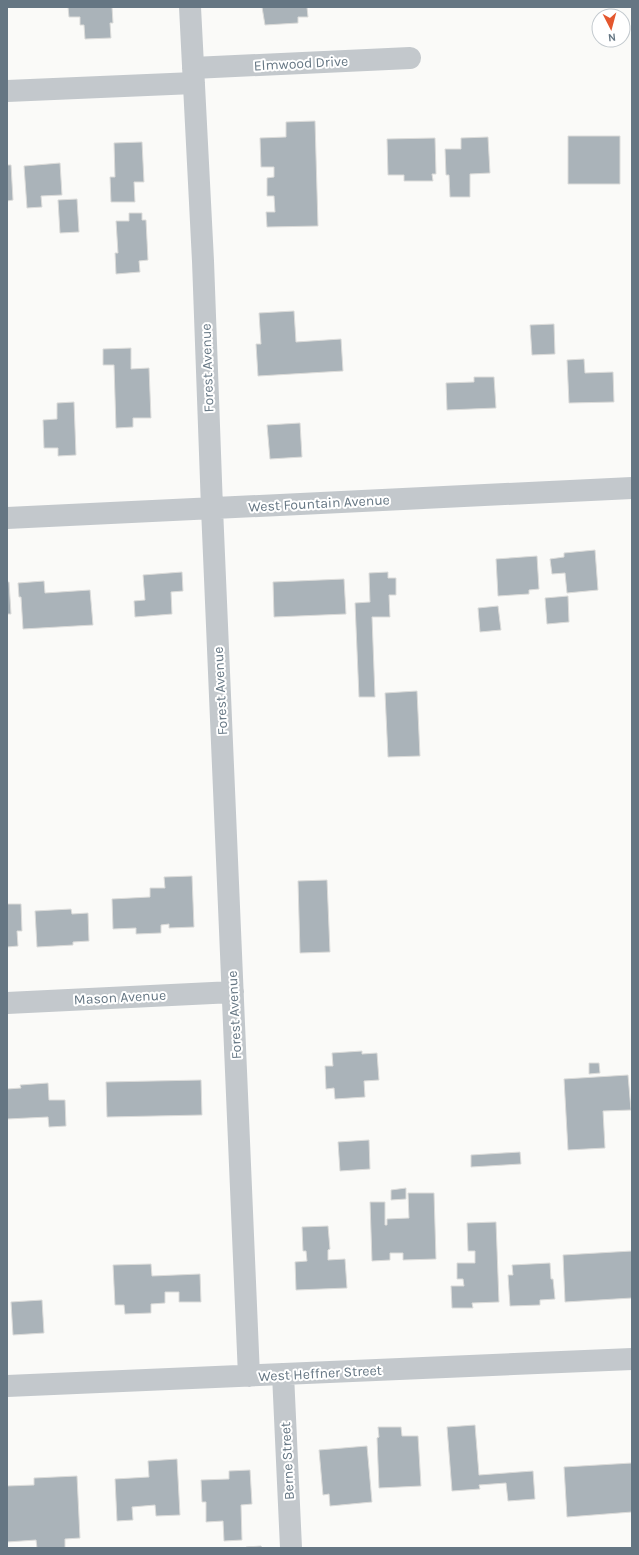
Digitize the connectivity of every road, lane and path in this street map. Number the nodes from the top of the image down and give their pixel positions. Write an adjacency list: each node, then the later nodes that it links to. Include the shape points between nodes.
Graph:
1 (190, 7): 3 (street, Forest Avenue)
2 (410, 58): 3 (street, Elmwood Drive)
3 (193, 76): 4 (street, Elmwood Drive); 6 (street, Forest Avenue)
4 (7, 91)
5 (632, 488): 6 (street, West Fountain Avenue)
6 (212, 508): 7 (street, West Fountain Avenue); 8 (street, Forest Avenue)
7 (7, 518)
8 (233, 992): 9 (street, Mason Avenue); 12 (street, Forest Avenue)
9 (7, 1003)
10 (632, 1359): 11 (street, West Heffner Street)
11 (283, 1374): 12 (street, West Heffner Street); 14 (street, Berne Street)
12 (249, 1376): 13 (street, West Heffner Street)
13 (7, 1386)
14 (290, 1548)

